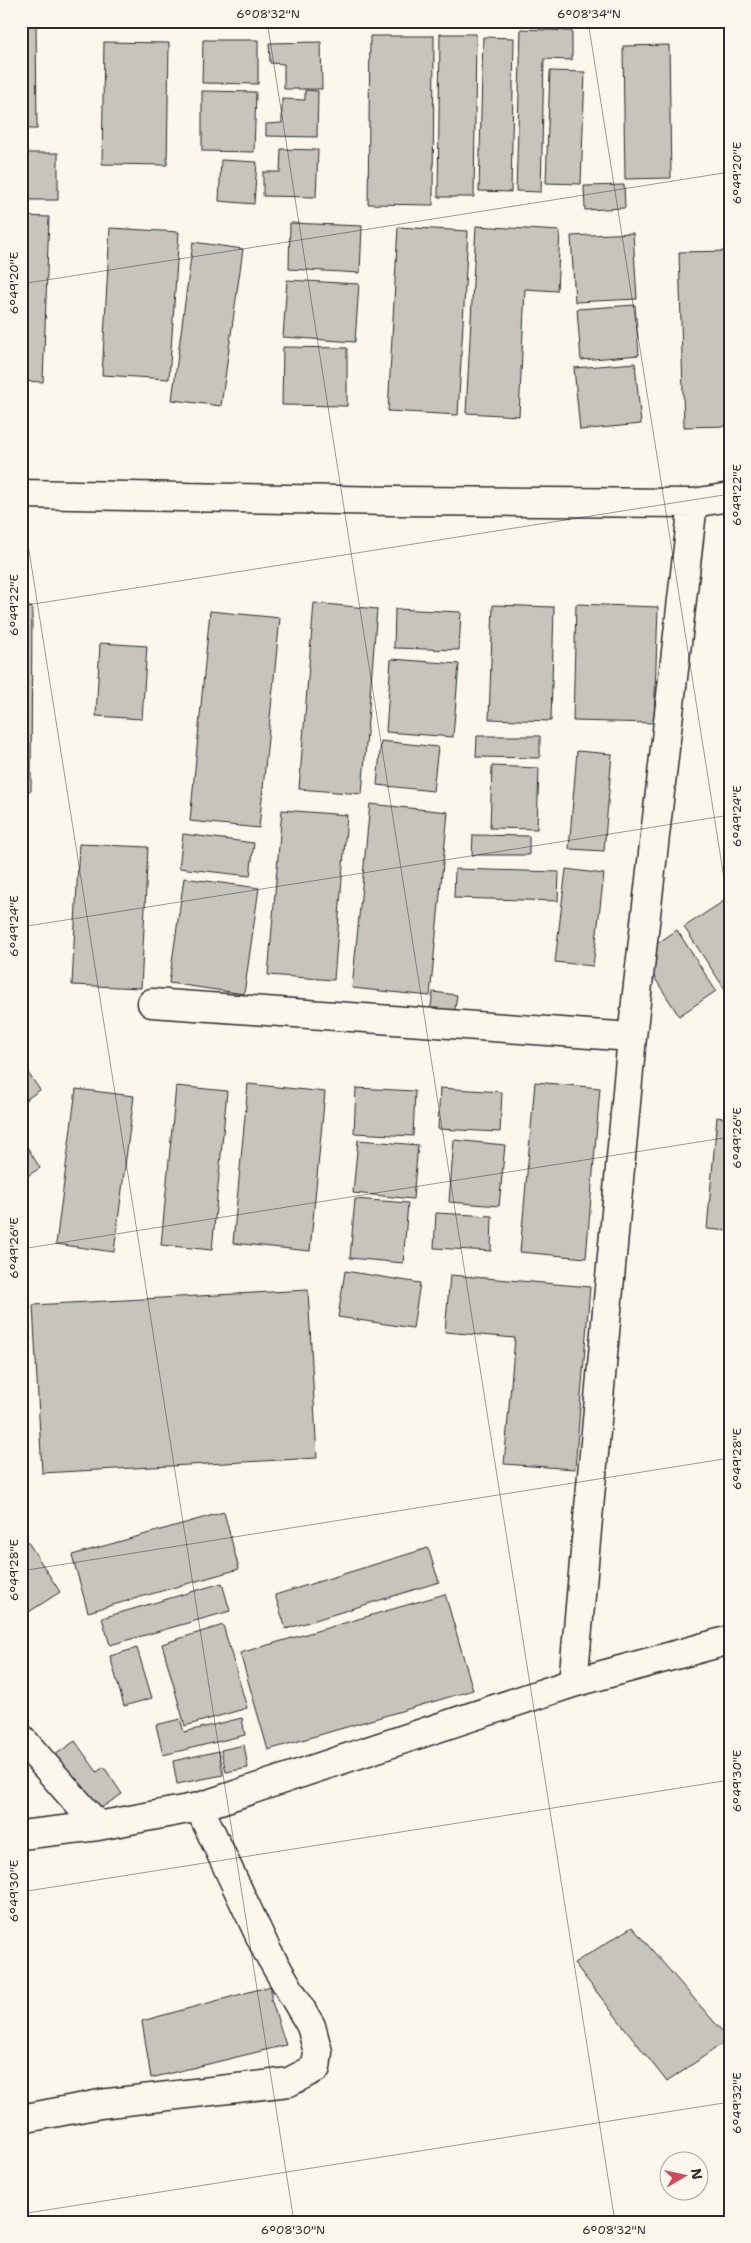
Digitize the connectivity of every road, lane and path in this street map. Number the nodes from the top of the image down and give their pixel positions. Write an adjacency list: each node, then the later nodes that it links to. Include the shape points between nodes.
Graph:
1 (21, 494): 3 (street)
2 (730, 497): 3 (street)
3 (693, 503): 5 (street)
4 (152, 1003): 5 (street)
5 (632, 1037): 7 (street)
6 (730, 1640): 7 (street)
7 (573, 1683): 9 (street)
8 (21, 1738): 10 (street)
9 (199, 1807): 10 (street); 12 (street, via 267,1951 311,2026 318,2052 316,2068 289,2082 100,2104)
10 (98, 1826): 11 (street)
11 (21, 1835)
12 (21, 2119)

